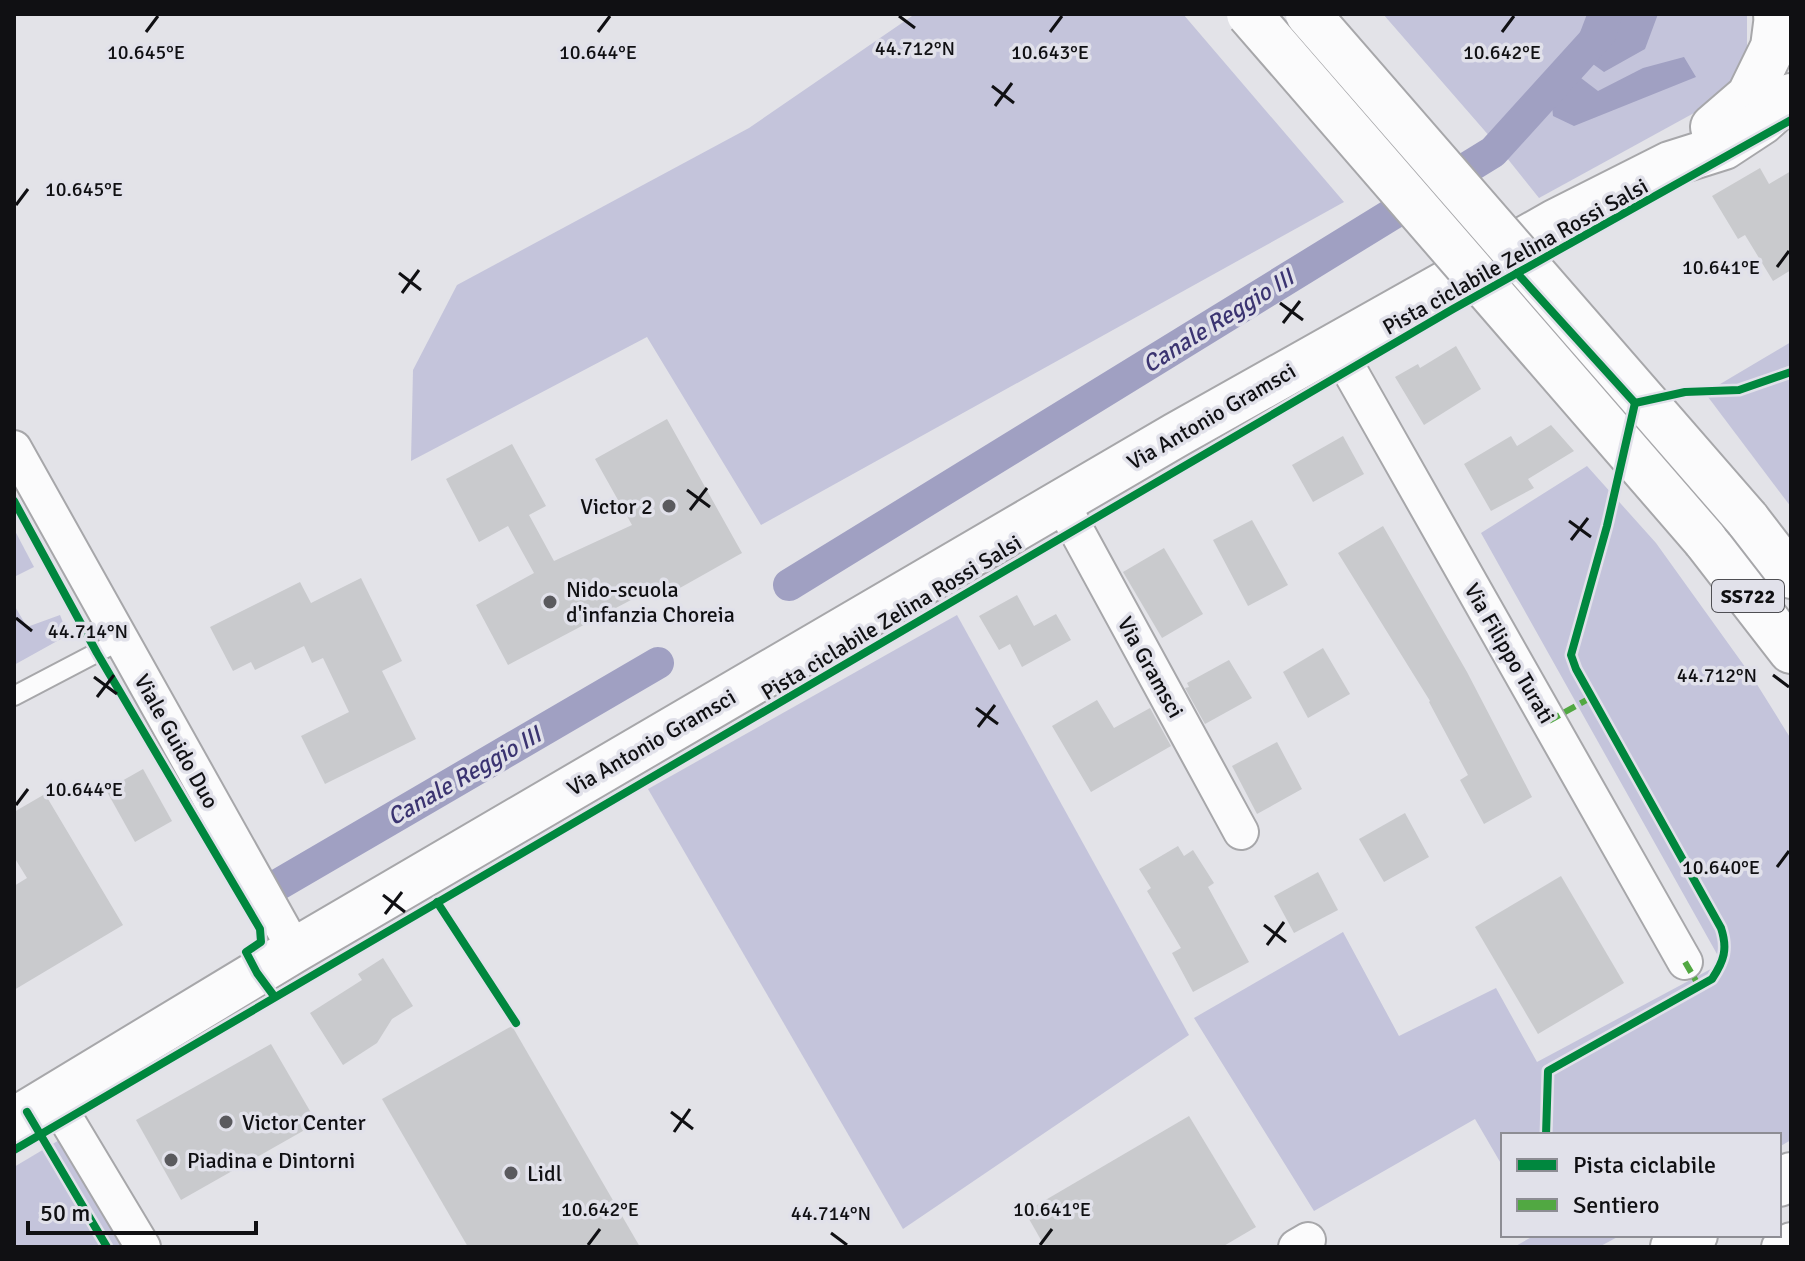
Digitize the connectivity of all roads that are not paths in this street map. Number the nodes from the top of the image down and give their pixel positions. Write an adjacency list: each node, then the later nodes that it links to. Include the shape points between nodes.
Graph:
1 (1249, 14): 11 (main road, SS722, bridge, via 1705,540)
2 (1308, 14): 9 (main road, SS722, bridge)
3 (1781, 22): 5 (main road, Via Antonio Gramsci, via 1749,96)
4 (1791, 96): 5 (main road, Via Antonio Gramsci, via 1724,147)
5 (1670, 164): 6 (main road, Via Antonio Gramsci)
6 (1333, 347): 8 (main road, Via Antonio Gramsci); 15 (street, Via Filippo Turati)
7 (14, 448): 10 (street, Viale Guido Duo)
8 (1061, 502): 13 (street, Via Gramsci); 14 (main road, Via Antonio Gramsci)
9 (1791, 576)
10 (121, 640): 12 (lane); 14 (street, Viale Guido Duo)
11 (1791, 651)
12 (14, 696)
13 (1241, 832)
14 (295, 950): 16 (main road, Via Antonio Gramsci)
15 (1685, 962)
16 (53, 1097): 17 (main road, Via Antonio Gramsci); 20 (street)
17 (14, 1120)
18 (1691, 1237): 21 (main road)
19 (1791, 1240): 22 (street)
20 (143, 1247)
21 (1673, 1247)
22 (1779, 1247)

